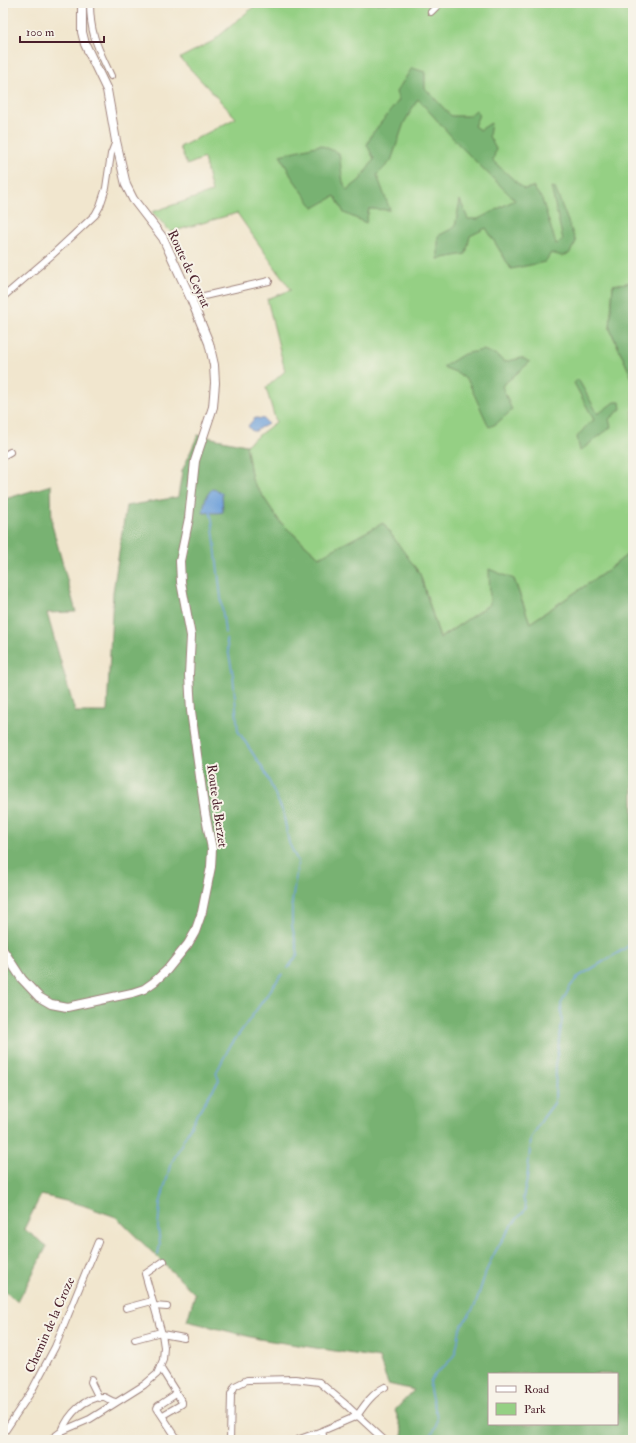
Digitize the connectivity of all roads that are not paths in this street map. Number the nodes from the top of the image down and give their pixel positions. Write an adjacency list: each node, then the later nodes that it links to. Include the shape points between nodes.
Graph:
1 (6, 3): 5 (street)
2 (82, 3): 8 (street, Route de Ceyrat, via 82,32 107,90)
3 (90, 3): 7 (street, via 94,40)
4 (440, 3): 6 (street)
5 (3, 12)
6 (431, 12)
7 (111, 76)
8 (116, 141): 10 (street, via 111,154 106,188 95,215); 11 (street, Route de Ceyrat, via 126,185 163,238)
9 (269, 281): 11 (street)
10 (3, 297)
11 (191, 299): 14 (street, Route de Ceyrat, via 208,343 214,365 215,383 213,407)
12 (10, 452): 13 (street)
13 (3, 456)
14 (195, 461): 15 (street, Route de Berzet, via 190,518 180,561 190,636 191,711 212,849 208,888 195,932 171,965 144,989 67,1007 51,1004 39,996 22,979)
15 (3, 950)
16 (98, 1242): 34 (street, Chemin de la Croze, via 55,1347 31,1392)
17 (164, 1261): 18 (street, via 145,1274)
18 (153, 1303): 19 (street); 20 (street); 21 (street)
19 (167, 1307)
20 (126, 1308)
21 (161, 1333): 22 (street); 23 (street); 24 (street, via 164,1347)
22 (184, 1338)
23 (135, 1339)
24 (160, 1367): 27 (street); 29 (street, via 157,1374 144,1385)
25 (92, 1379): 28 (street)
26 (385, 1387): 31 (street, via 367,1401)
27 (176, 1394): 30 (street, via 158,1406); 30 (street, via 182,1404)
28 (99, 1398): 29 (street, via 105,1397); 32 (street, via 82,1404)
29 (115, 1402): 32 (street, via 90,1419)
30 (163, 1415): 36 (street)
31 (357, 1416): 33 (street); 37 (street, via 320,1382 295,1379 247,1380 235,1386 231,1394); 40 (street)
32 (62, 1431): 35 (street)
33 (322, 1431): 38 (street); 39 (street)
34 (3, 1434)
35 (50, 1440)
36 (178, 1440)
37 (230, 1440)
38 (297, 1440)
39 (324, 1440)
40 (384, 1440)

